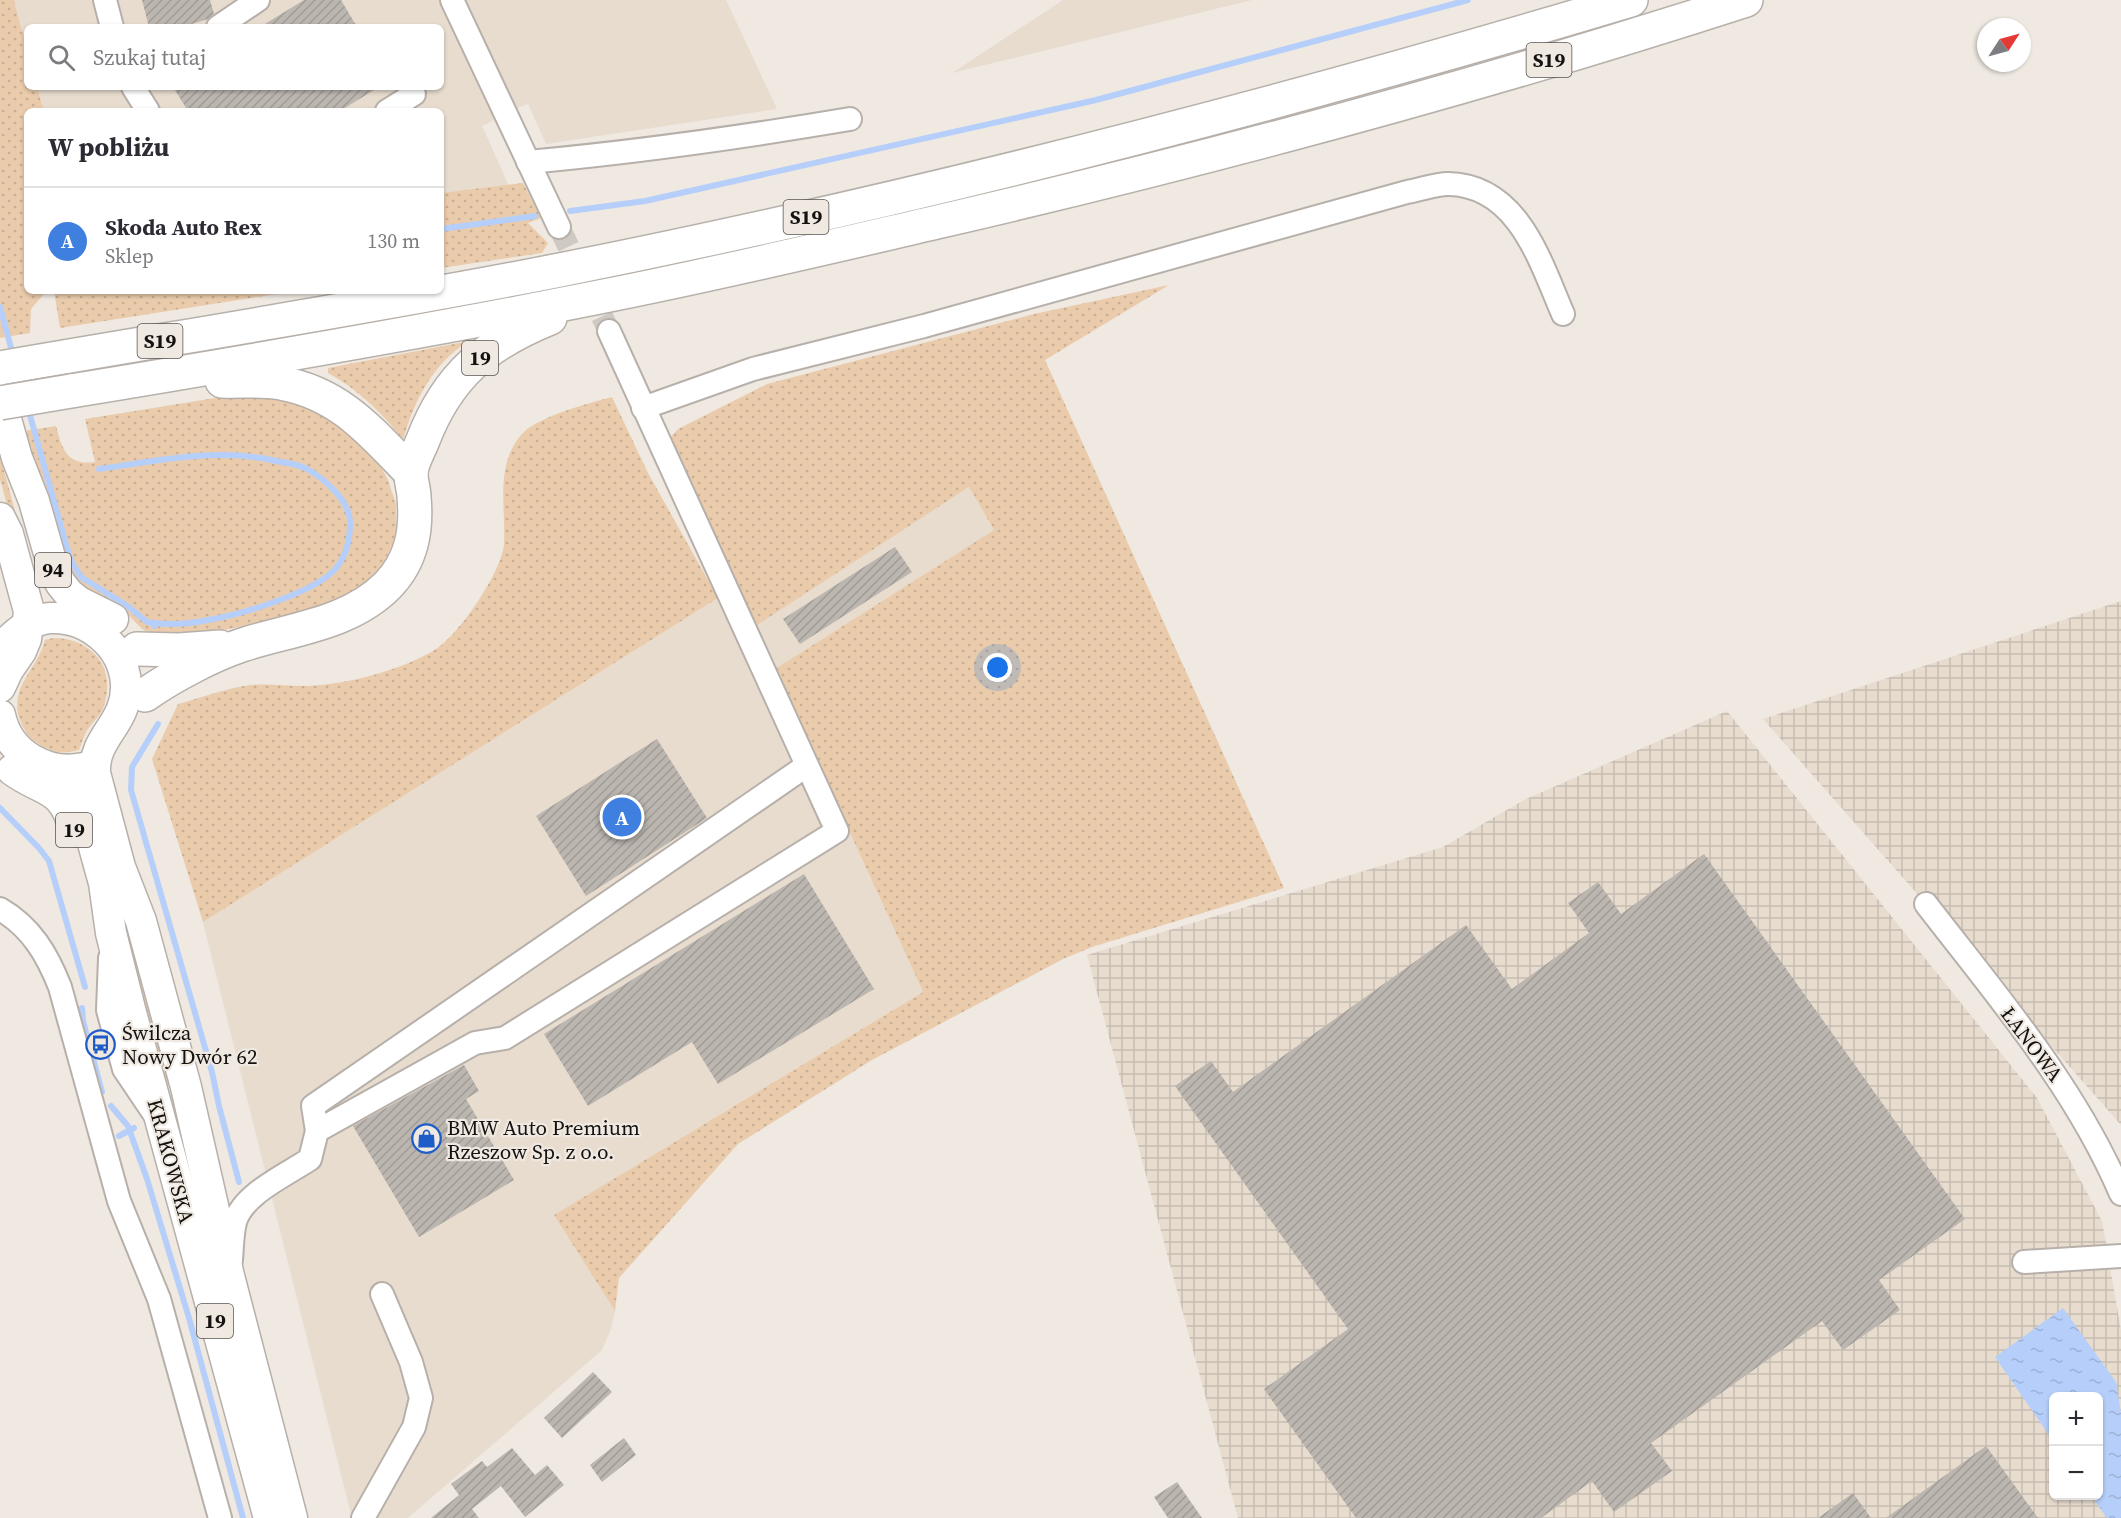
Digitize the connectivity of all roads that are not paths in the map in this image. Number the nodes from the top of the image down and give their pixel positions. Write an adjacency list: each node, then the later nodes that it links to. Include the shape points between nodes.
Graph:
1 (105, 0): 6 (street)
2 (258, 0): 7 (street)
3 (452, 0): 13 (street)
4 (1631, 0): 15 (highway, S19, via 1350,82 976,179 555,271)
5 (1746, 0): 17 (highway, S19, via 1515,70 1167,167)
6 (111, 24)
7 (222, 24)
8 (135, 90): 10 (street)
9 (414, 94): 11 (street)
10 (146, 108)
11 (392, 108)
12 (849, 119): 13 (street, via 618,154)
13 (528, 162): 14 (street)
14 (559, 227)
15 (444, 291)
16 (430, 294): 20 (highway, S19)
17 (601, 297): 21 (highway, S19); 26 (highway, 19, via 523,329 465,369 436,408)
18 (1563, 314): 24 (street, via 1530,238 1514,215 1490,194 1447,184 753,369)
19 (609, 331): 24 (street)
20 (0, 368)
21 (136, 380): 23 (highway, S19, bridge); 26 (highway, via 279,382 313,392 350,412)
22 (0, 398): 25 (main road, 94)
23 (0, 403)
24 (643, 408): 38 (street)
25 (17, 458): 29 (main road, 94, via 21,505 43,586); 32 (main road, 94, via 61,584 79,602 120,624)
26 (411, 473): 31 (highway, 19, via 415,531 406,562 387,587 349,612)
27 (0, 518): 30 (main road, via 29,611)
28 (0, 556): 30 (main road, via 13,607)
29 (63, 619): 30 (main road, via 50,618); 32 (main road, 94, via 78,622)
30 (12, 638): 33 (main road, via 21,651)
31 (240, 646): 32 (highway); 34 (highway, 19)
32 (125, 649): 34 (main road, 94, via 144,672); 37 (main road, 94, via 125,701 121,715 102,743)
33 (0, 687)
34 (145, 695): 37 (main road, via 136,725 126,740)
35 (0, 715): 36 (main road, 19)
36 (5, 748): 39 (main road, 19, via 20,752 35,763); 42 (main road, 19, via 14,771 57,795 64,804 90,887)
37 (105, 756): 39 (main road, via 82,769); 47 (main road, KRAKOWSKA / 19, via 102,800 120,867 141,921 186,1087)
38 (806, 766): 43 (street, via 313,1106); 43 (street, via 837,831 505,1038 475,1043)
39 (66, 770): 42 (main road, KRAKOWSKA / 19, via 83,807 104,883)
40 (1926, 904): 44 (street, ŁANOWA, via 2055,1074 2091,1131)
41 (0, 909): 49 (street, via 24,925 38,942 60,987 119,1201 159,1299)
42 (111, 933): 50 (main road, KRAKOWSKA / 19)
43 (317, 1131): 47 (street, via 310,1160 245,1203 235,1221)
44 (2121, 1194)
45 (2121, 1256): 46 (street)
46 (2024, 1262)
47 (229, 1276): 51 (main road, KRAKOWSKA / 19)
48 (382, 1294): 52 (street, via 411,1362 421,1398 414,1427)
49 (220, 1518)
50 (270, 1518)
51 (292, 1518)
52 (363, 1518)

